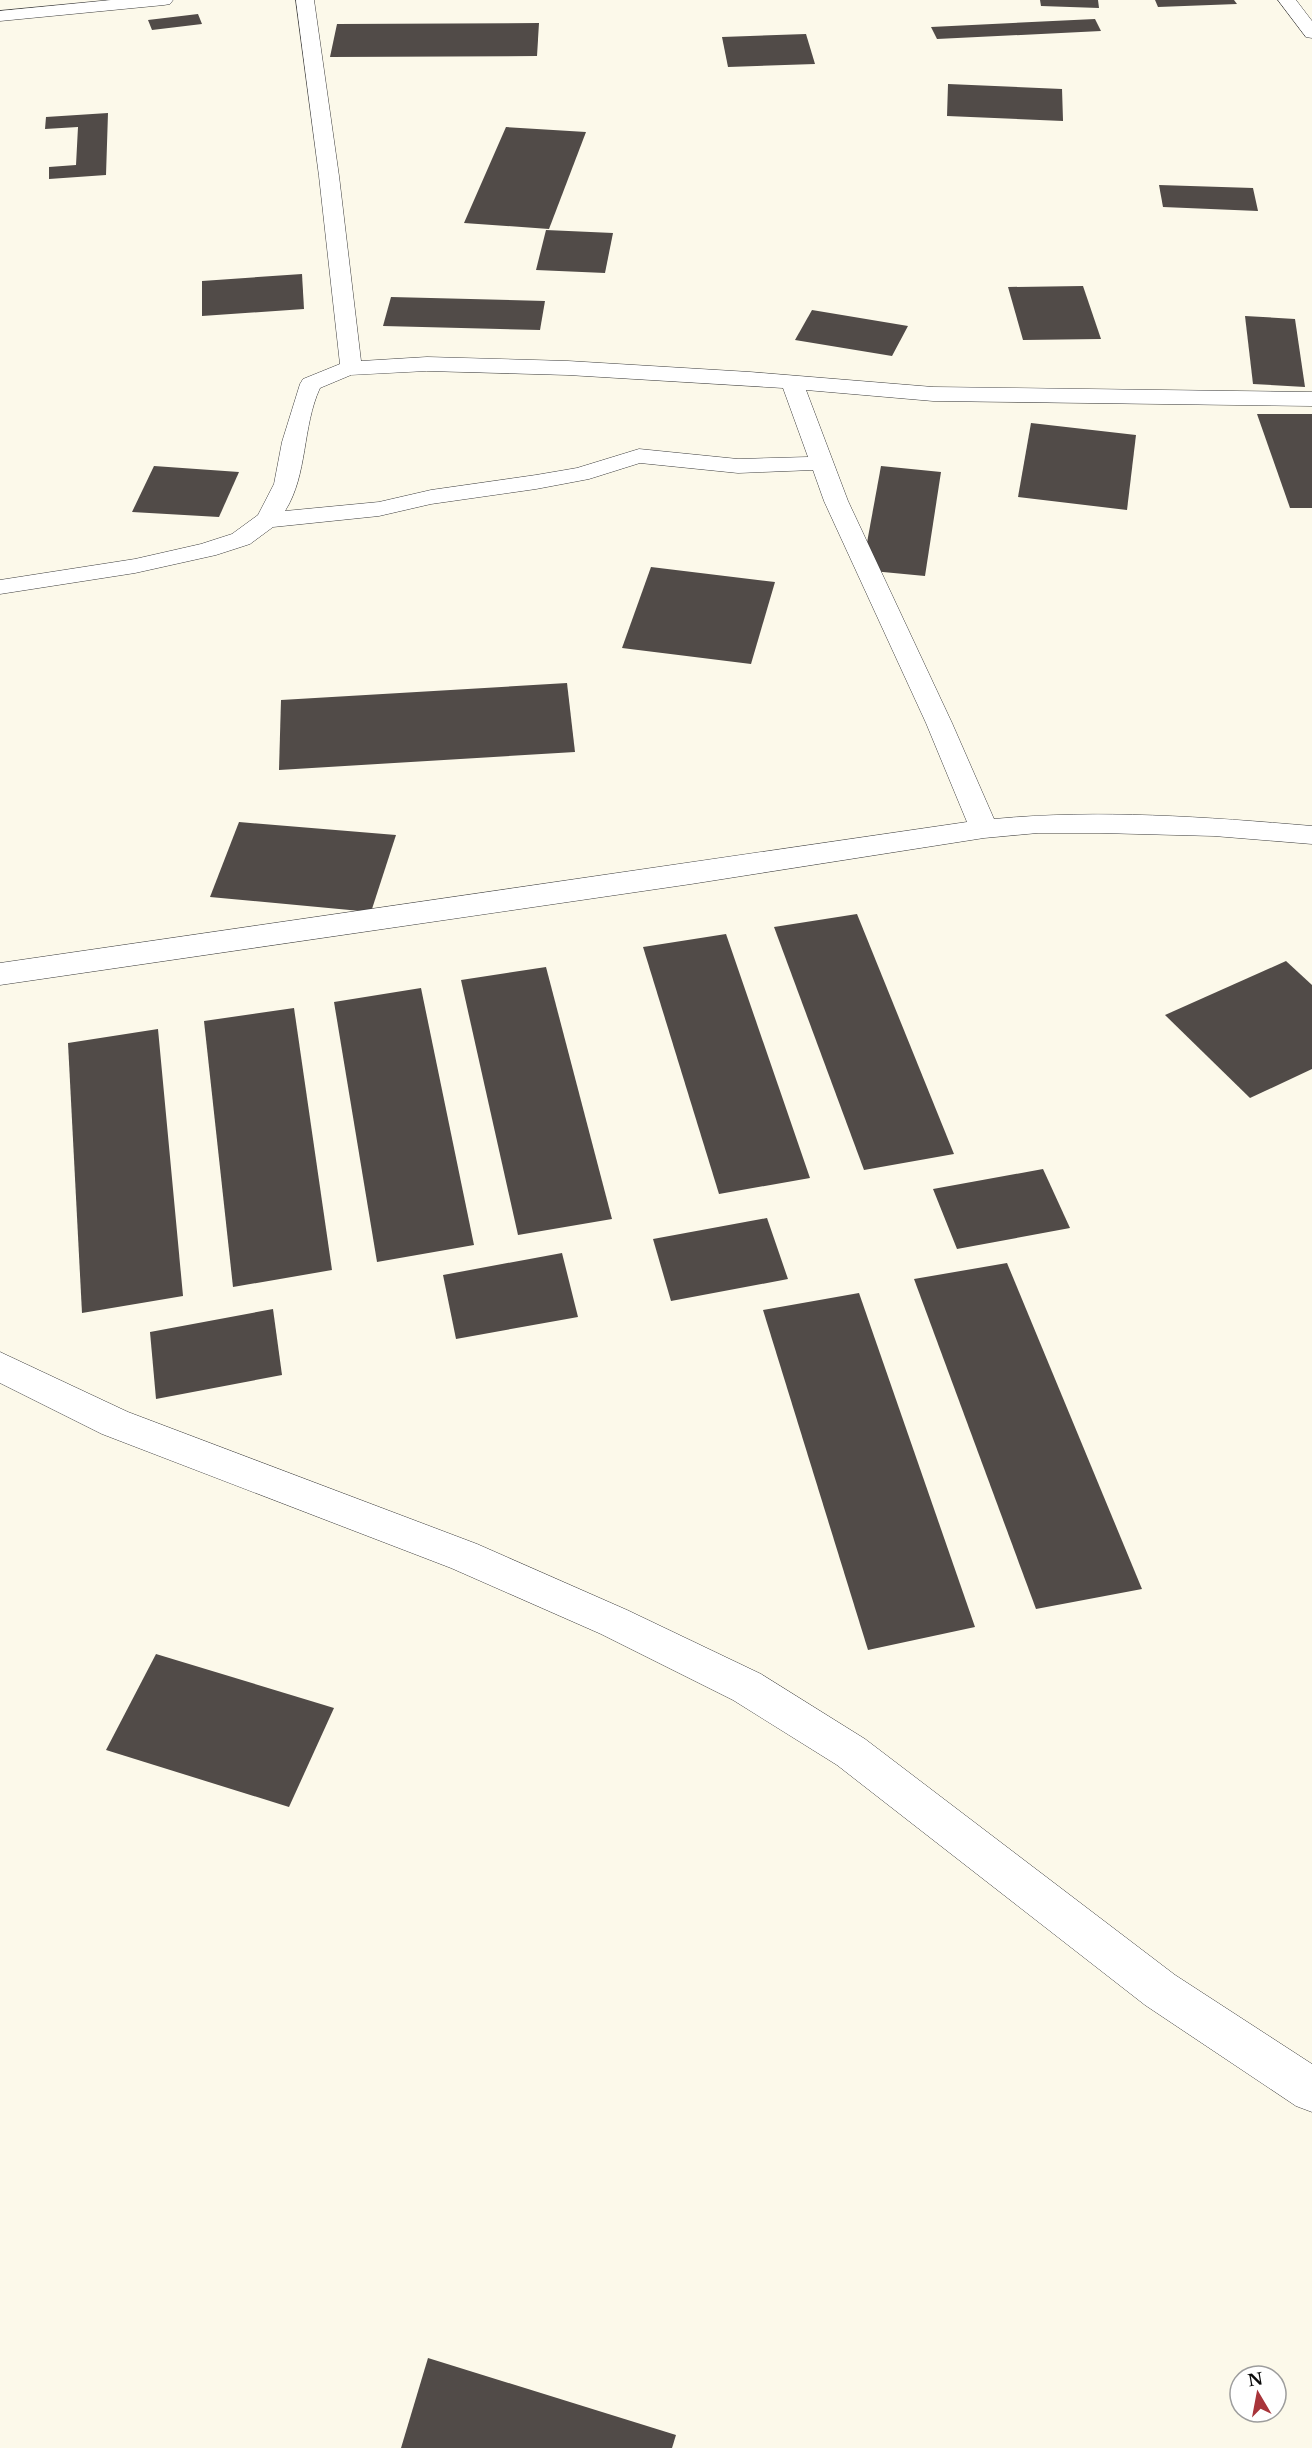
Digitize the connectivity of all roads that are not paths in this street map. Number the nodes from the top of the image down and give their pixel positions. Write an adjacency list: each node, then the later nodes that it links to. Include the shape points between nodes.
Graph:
1 (164, 0): 4 (street)
2 (305, 0): 6 (street)
3 (1287, 0): 5 (street)
4 (0, 16)
5 (1312, 33)
6 (351, 368): 7 (street, via 427,364 568,368); 10 (street, via 325,376 307,391 286,484)
7 (792, 382): 8 (street, via 933,394); 9 (street)
8 (1312, 399)
9 (822, 463): 10 (street, via 738,466 639,456 558,478 379,509); 12 (street)
10 (266, 520): 11 (street, via 241,539 207,550 135,566)
11 (0, 587)
12 (984, 829): 13 (street, via 1100,824); 14 (street)
13 (1312, 835)
14 (0, 975)
15 (0, 1367): 16 (street, via 115,1423 464,1556 614,1622 747,1687 851,1752 1160,1990)
16 (1312, 2090)

